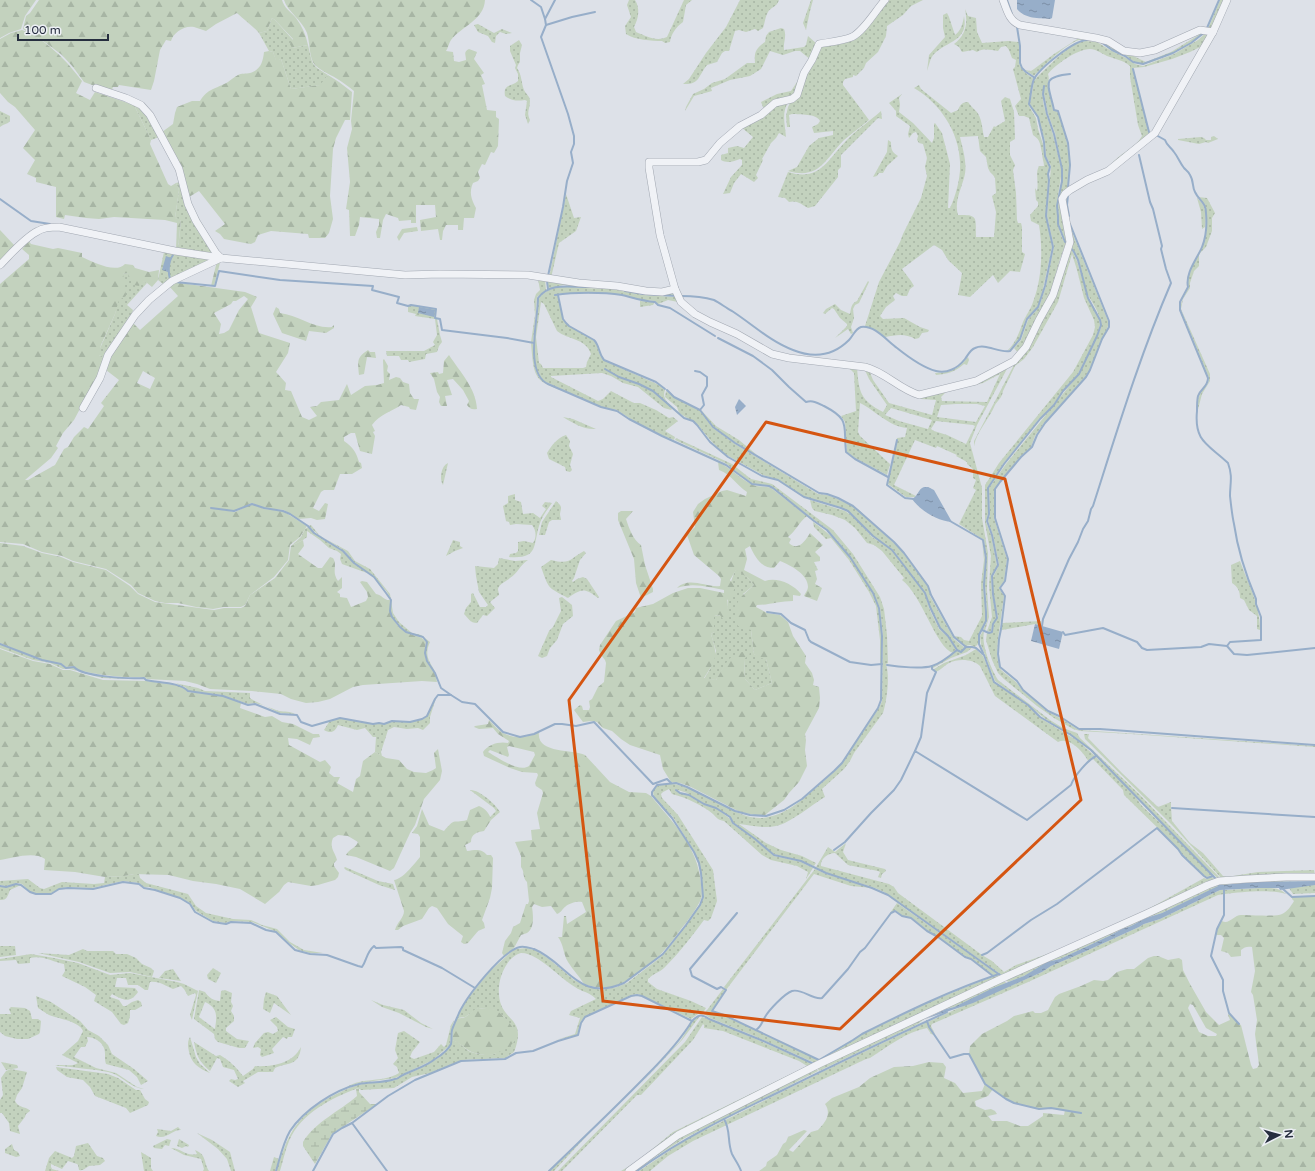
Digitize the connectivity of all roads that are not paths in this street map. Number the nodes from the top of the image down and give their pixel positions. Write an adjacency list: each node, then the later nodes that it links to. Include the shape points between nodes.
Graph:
1 (885, 0): 8 (street, via 854,36 819,44 804,73 797,95 792,99 775,103 761,115 740,126 720,143 706,160 649,162 660,236)
2 (1003, 0): 4 (street, via 1010,19 1020,25 1102,39 1124,51 1140,53 1155,50 1200,30)
3 (1227, 0): 4 (street)
4 (1213, 32): 8 (street, via 1150,137 1108,171 1065,194 1062,199 1070,242 1053,295 1020,355 1014,361 976,381 919,396 874,369 772,354 695,314 681,302)
5 (96, 88): 6 (street, via 141,105 150,115 179,169 188,204 196,221)
6 (221, 258): 7 (street, via 59,227 37,231); 8 (street, via 405,275 528,275 646,291 662,292); 9 (street, via 172,281 135,315 108,355 100,378)
7 (0, 265)
8 (675, 289)
9 (83, 408)
10 (1315, 877): 11 (street, via 1217,882 819,1064 678,1136)
11 (629, 1171)

